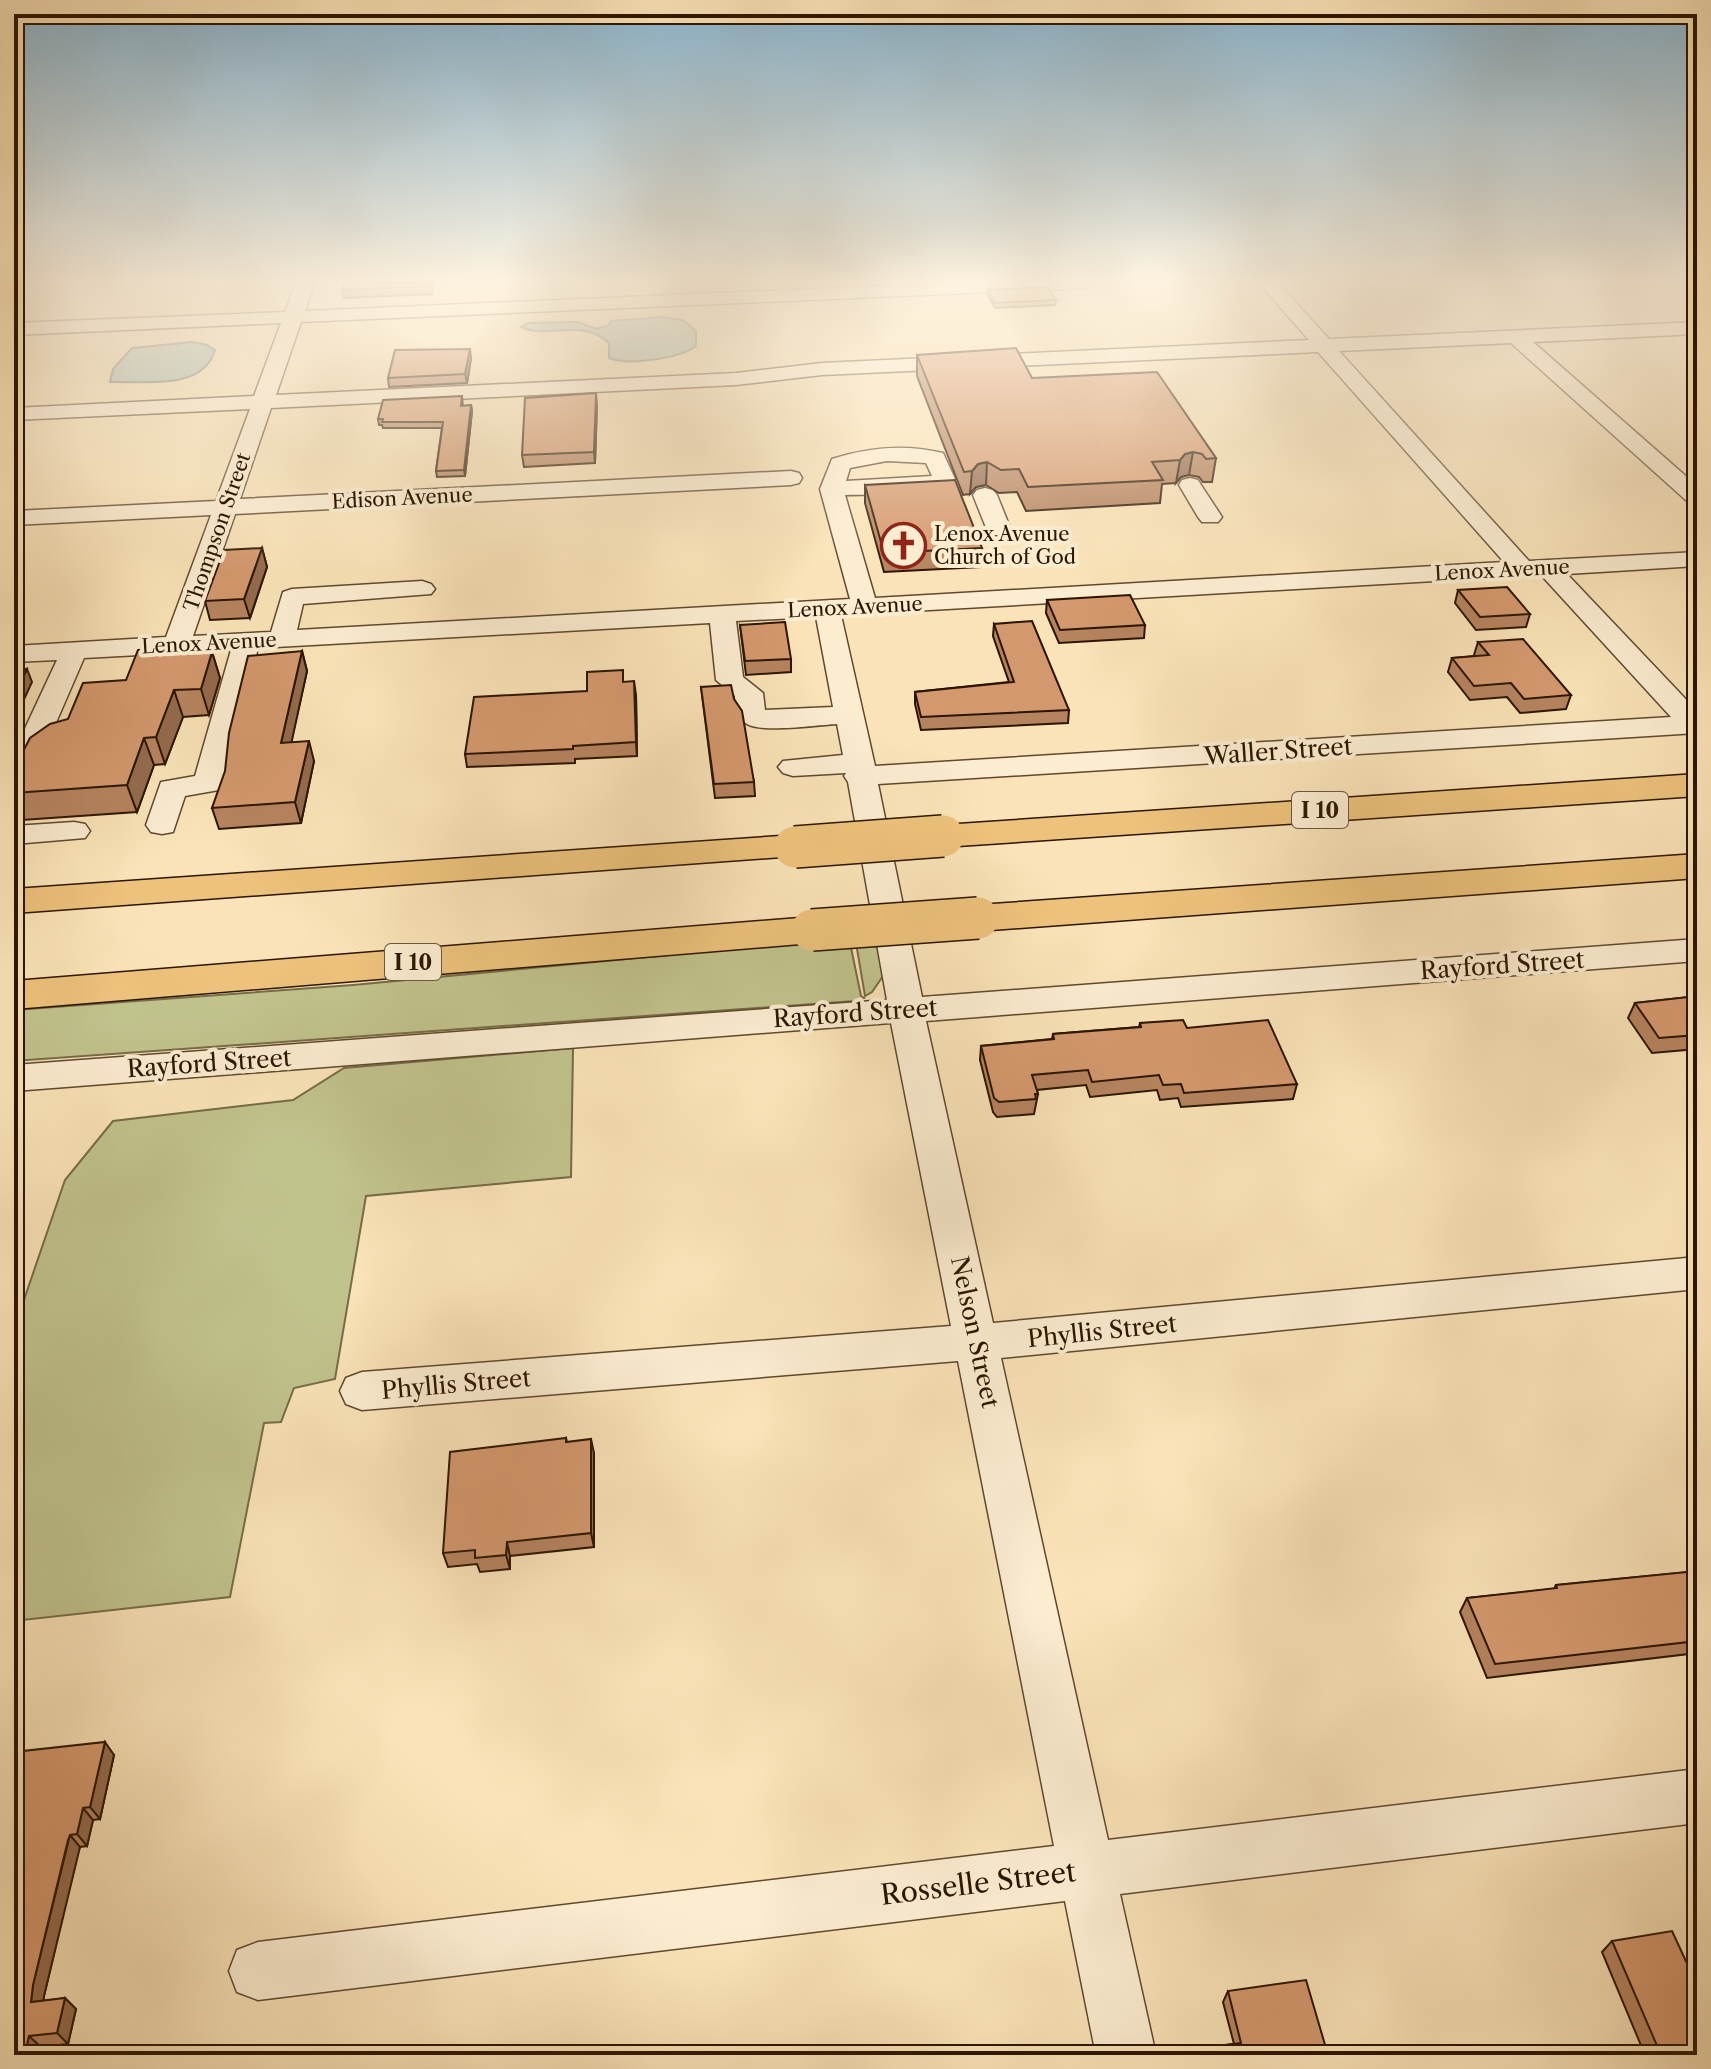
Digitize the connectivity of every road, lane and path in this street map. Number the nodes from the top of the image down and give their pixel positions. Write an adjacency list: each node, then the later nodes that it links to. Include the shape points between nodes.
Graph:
1 (271, 380): 5 (street, Thompson Street)
2 (726, 380): 5 (street)
3 (1355, 380): 17 (street)
4 (1564, 380): 11 (street)
5 (263, 401): 6 (street); 12 (street, Thompson Street)
6 (14, 414)
7 (791, 478): 12 (street, Edison Avenue)
8 (1190, 485): 13 (street)
9 (832, 489): 20 (street)
10 (985, 495): 15 (street)
11 (1697, 498)
12 (225, 506): 14 (street, Edison Avenue); 26 (street, Thompson Street)
13 (1210, 517)
14 (14, 518)
15 (999, 530)
16 (1697, 559): 17 (street, Lenox Avenue)
17 (1535, 568): 20 (street, Lenox Avenue, via 1249,577); 30 (street)
18 (422, 589): 19 (street)
19 (376, 592): 23 (street); 24 (street, via 292,597)
20 (865, 606): 21 (street, Lenox Avenue)
21 (827, 608): 22 (street, Lenox Avenue); 29 (street, Nelson Street)
22 (722, 614): 23 (street, Lenox Avenue); 29 (street, via 730,680 749,693 753,716)
23 (369, 633): 24 (street, Lenox Avenue)
24 (282, 639): 25 (street, Lenox Avenue)
25 (247, 641): 26 (street, Lenox Avenue); 35 (street, via 208,784 172,788)
26 (177, 645): 27 (street, Lenox Avenue)
27 (74, 651): 28 (street, Lenox Avenue); 33 (street)
28 (14, 654)
29 (848, 715): 32 (street, Nelson Street)
30 (1695, 724): 32 (street, Waller Street)
31 (793, 767): 32 (street, Waller Street)
32 (858, 769): 42 (street, Nelson Street)
33 (14, 785)
34 (1697, 785): 39 (highway, I 10, bridge)
35 (162, 825)
36 (74, 831): 37 (street)
37 (14, 835)
38 (1697, 866): 41 (highway, I 10, bridge)
39 (14, 901)
40 (1697, 950): 42 (street, Rayford Street)
41 (14, 995)
42 (906, 1009): 43 (street, Rayford Street); 45 (street, Nelson Street)
43 (14, 1078)
44 (1697, 1273): 45 (street, Phyllis Street)
45 (978, 1343): 46 (street, Phyllis Street); 48 (street, Nelson Street)
46 (362, 1391)
47 (1697, 1796): 48 (street, Rosselle Street)
48 (1087, 1870): 49 (street, Rosselle Street); 50 (street, Nelson Street)
49 (258, 1971)
50 (1126, 2055)

